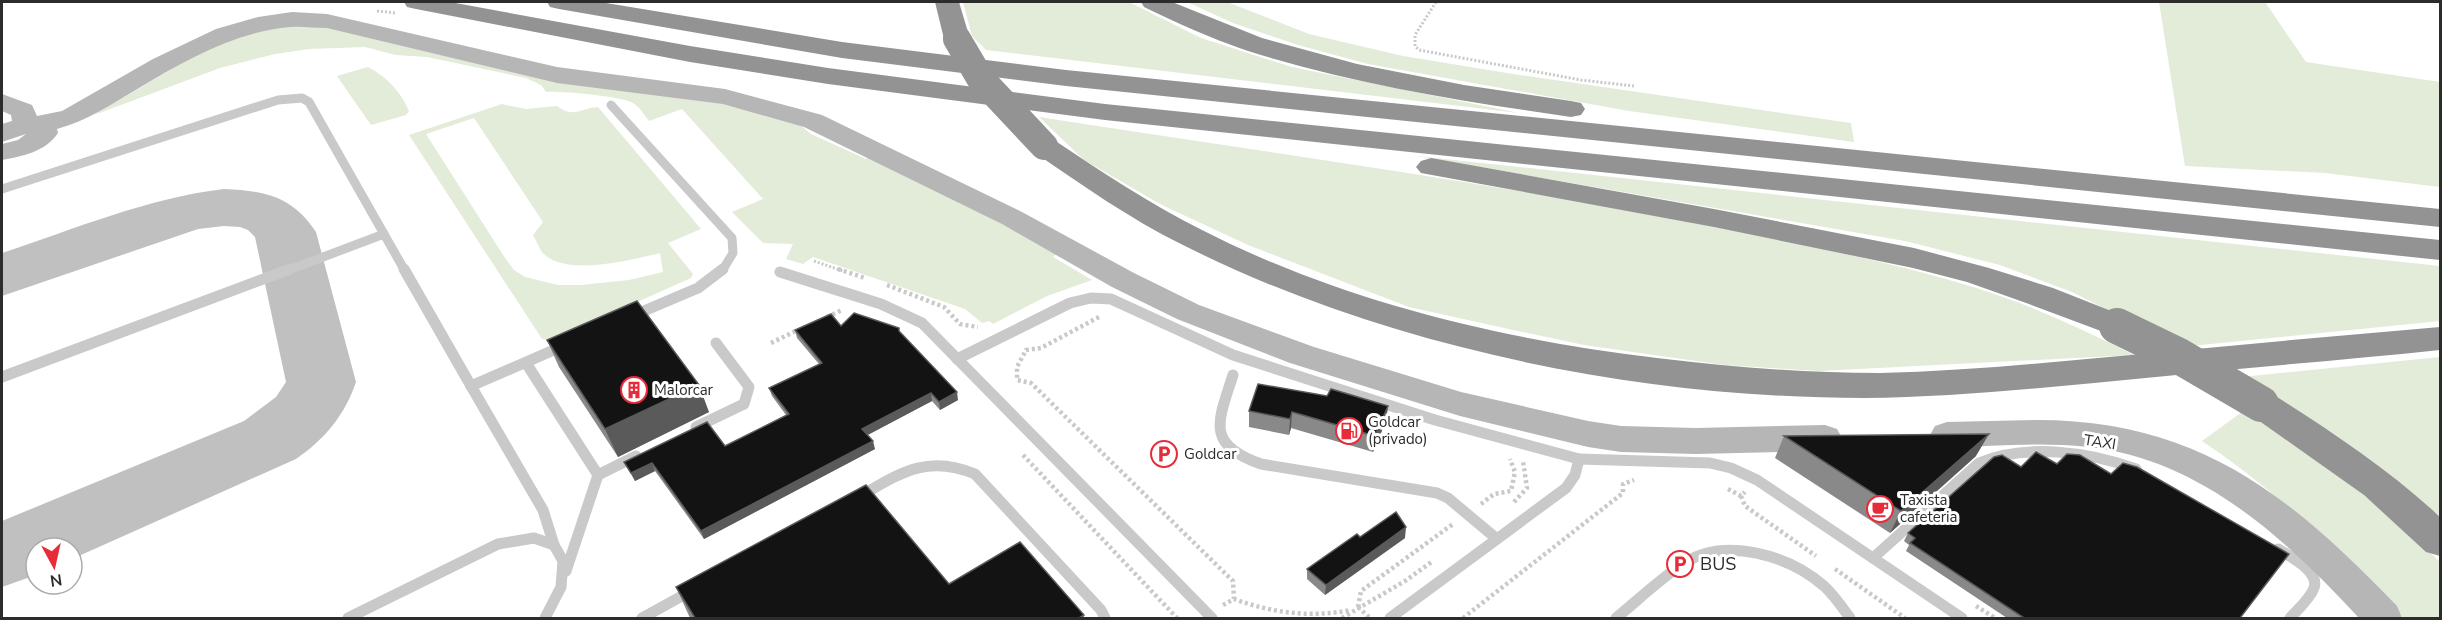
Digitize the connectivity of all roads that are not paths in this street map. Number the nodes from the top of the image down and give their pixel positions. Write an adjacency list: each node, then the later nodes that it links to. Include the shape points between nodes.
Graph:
1 (416, 2): 7 (highway, via 743,64)
2 (559, 2): 11 (highway, via 738,34 962,66)
3 (947, 2): 18 (highway, bridge, via 957,39 986,86 1044,146 1122,200 1233,258 1425,327 1635,369 1757,381 1883,385 2044,375)
4 (1153, 2): 11 (highway, via 1218,31 1362,74 1804,144)
5 (2, 104): 8 (street, via 19,108 26,123); 9 (street, via 10,119)
6 (611, 105): 17 (lane, via 732,238 735,249 730,265 713,279)
7 (1119, 114): 15 (highway); 35 (highway, bridge, via 1197,133 1420,165 1714,218 1902,255 1978,275 2117,326 2179,356 2299,428 2377,486)
8 (34, 125): 9 (street); 10 (street, via 44,129 42,137 19,149); 28 (street, via 71,117 228,33 274,21 327,21 557,75 725,97 813,121 1012,218 1188,312 1302,356 1460,404 1621,439)
9 (2, 133)
10 (2, 152)
11 (1838, 156): 13 (highway)
12 (2, 189): 14 (lane, via 278,100 302,98 309,102)
13 (2440, 218)
14 (384, 234): 24 (lane); 25 (lane)
15 (2440, 250)
16 (780, 272): 21 (lane, via 905,313 922,323)
17 (624, 320)
18 (2440, 339)
19 (716, 343): 26 (lane, via 749,387 744,404)
20 (569, 344): 22 (lane)
21 (957, 359): 30 (lane, via 1070,303 1111,299 1233,355 1355,396); 41 (lane)
22 (526, 363): 25 (lane); 32 (lane)
23 (1233, 375): 34 (lane, via 1218,427 1223,442 1238,455 1261,464 1437,493)
24 (2, 377)
25 (471, 386): 37 (lane, via 543,510)
26 (689, 431)
27 (1918, 436): 51 (street, via 2088,434 2140,444 2177,457 2221,477 2271,511 2313,546)
28 (1860, 437)
29 (648, 450): 32 (lane)
30 (1579, 459): 34 (lane, via 1566,488); 38 (lane, via 1710,463 1731,468 1757,480)
31 (2145, 474): 38 (lane, TAXI, via 2124,463 2071,454 1993,456 1979,463)
32 (598, 475): 40 (lane)
33 (848, 503): 45 (lane, via 922,465 963,468 975,474)
34 (1497, 540): 46 (lane)
35 (2440, 540)
36 (2269, 544): 50 (lane, via 2300,563 2315,583)
37 (554, 545): 40 (lane, via 563,561); 42 (lane, via 525,537 498,544)
38 (1873, 558): 49 (lane)
39 (706, 583): 44 (lane)
40 (561, 587): 43 (lane)
41 (1210, 616)
42 (348, 618)
43 (544, 618)
44 (642, 618)
45 (1105, 618)
46 (1390, 618)
47 (1616, 618): 48 (lane, via 1684,563 1721,551 1758,555 1806,573 1833,595)
48 (1850, 618)
49 (1962, 618)
50 (2290, 618)
51 (2383, 618)

